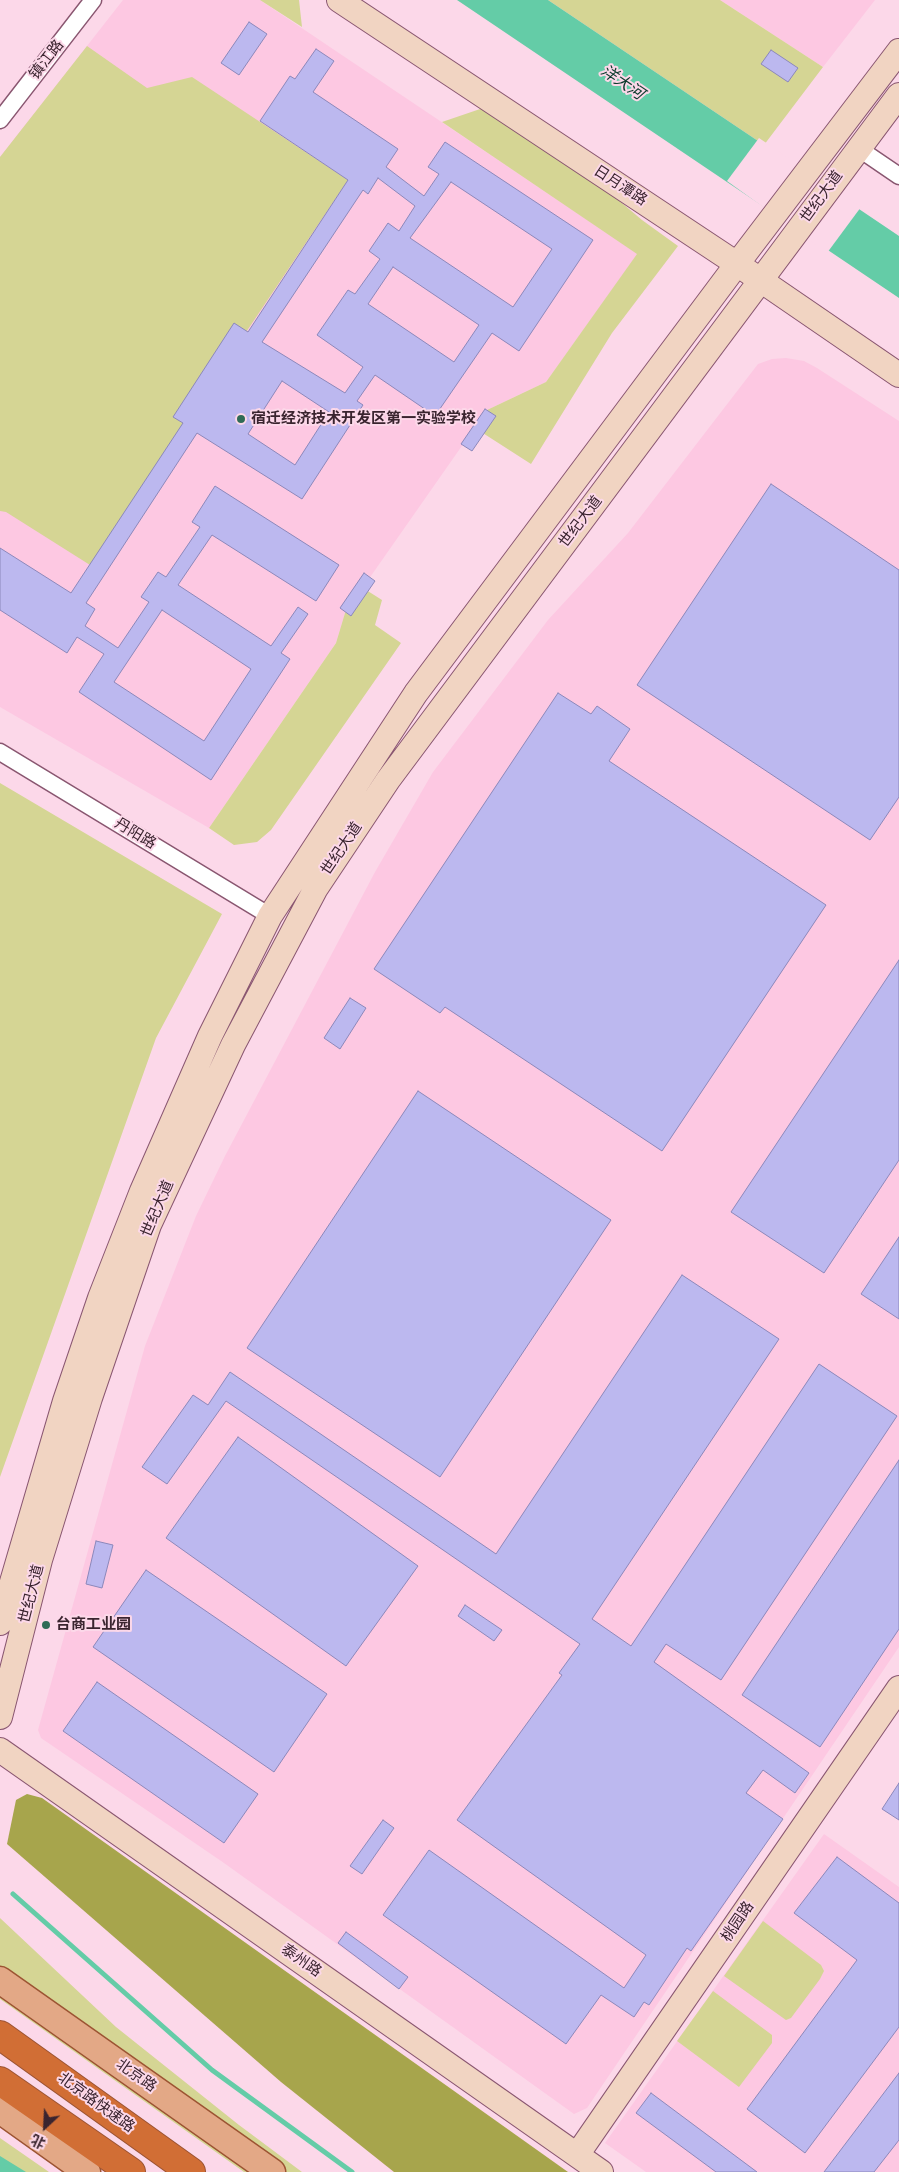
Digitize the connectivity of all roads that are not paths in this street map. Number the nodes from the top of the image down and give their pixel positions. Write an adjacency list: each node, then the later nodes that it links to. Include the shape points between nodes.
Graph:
1 (93, 0): 5 (street, 镇江路)
2 (339, 0): 8 (street, 日月潭路)
3 (899, 51): 8 (street, 世纪大道)
4 (899, 95): 6 (street, 世纪大道)
5 (0, 120)
6 (858, 148): 7 (street); 9 (street, 世纪大道)
7 (899, 176)
8 (737, 264): 9 (street, 日月潭路); 12 (street, 世纪大道, via 416,693)
9 (761, 281): 10 (street, 日月潭路); 15 (street, 世纪大道, via 388,780 307,903 233,1045 149,1225 90,1398 40,1560)
10 (899, 375)
11 (0, 752): 12 (street, 丹阳路)
12 (270, 916): 13 (street, 世纪大道, via 202,1054 142,1191 97,1307 65,1401)
13 (0, 1622)
14 (899, 1688): 21 (street, 桃园路)
15 (0, 1717)
16 (0, 1750): 21 (street, 泰州路)
17 (0, 1980): 25 (main road, 北京路)
18 (0, 2035): 24 (highway, 北京路快速路)
19 (0, 2081): 23 (highway)
20 (0, 2110): 22 (main road)
21 (577, 2155): 26 (street, 泰州路)
22 (87, 2172)
23 (131, 2172)
24 (191, 2172)
25 (272, 2172)
26 (601, 2172)

